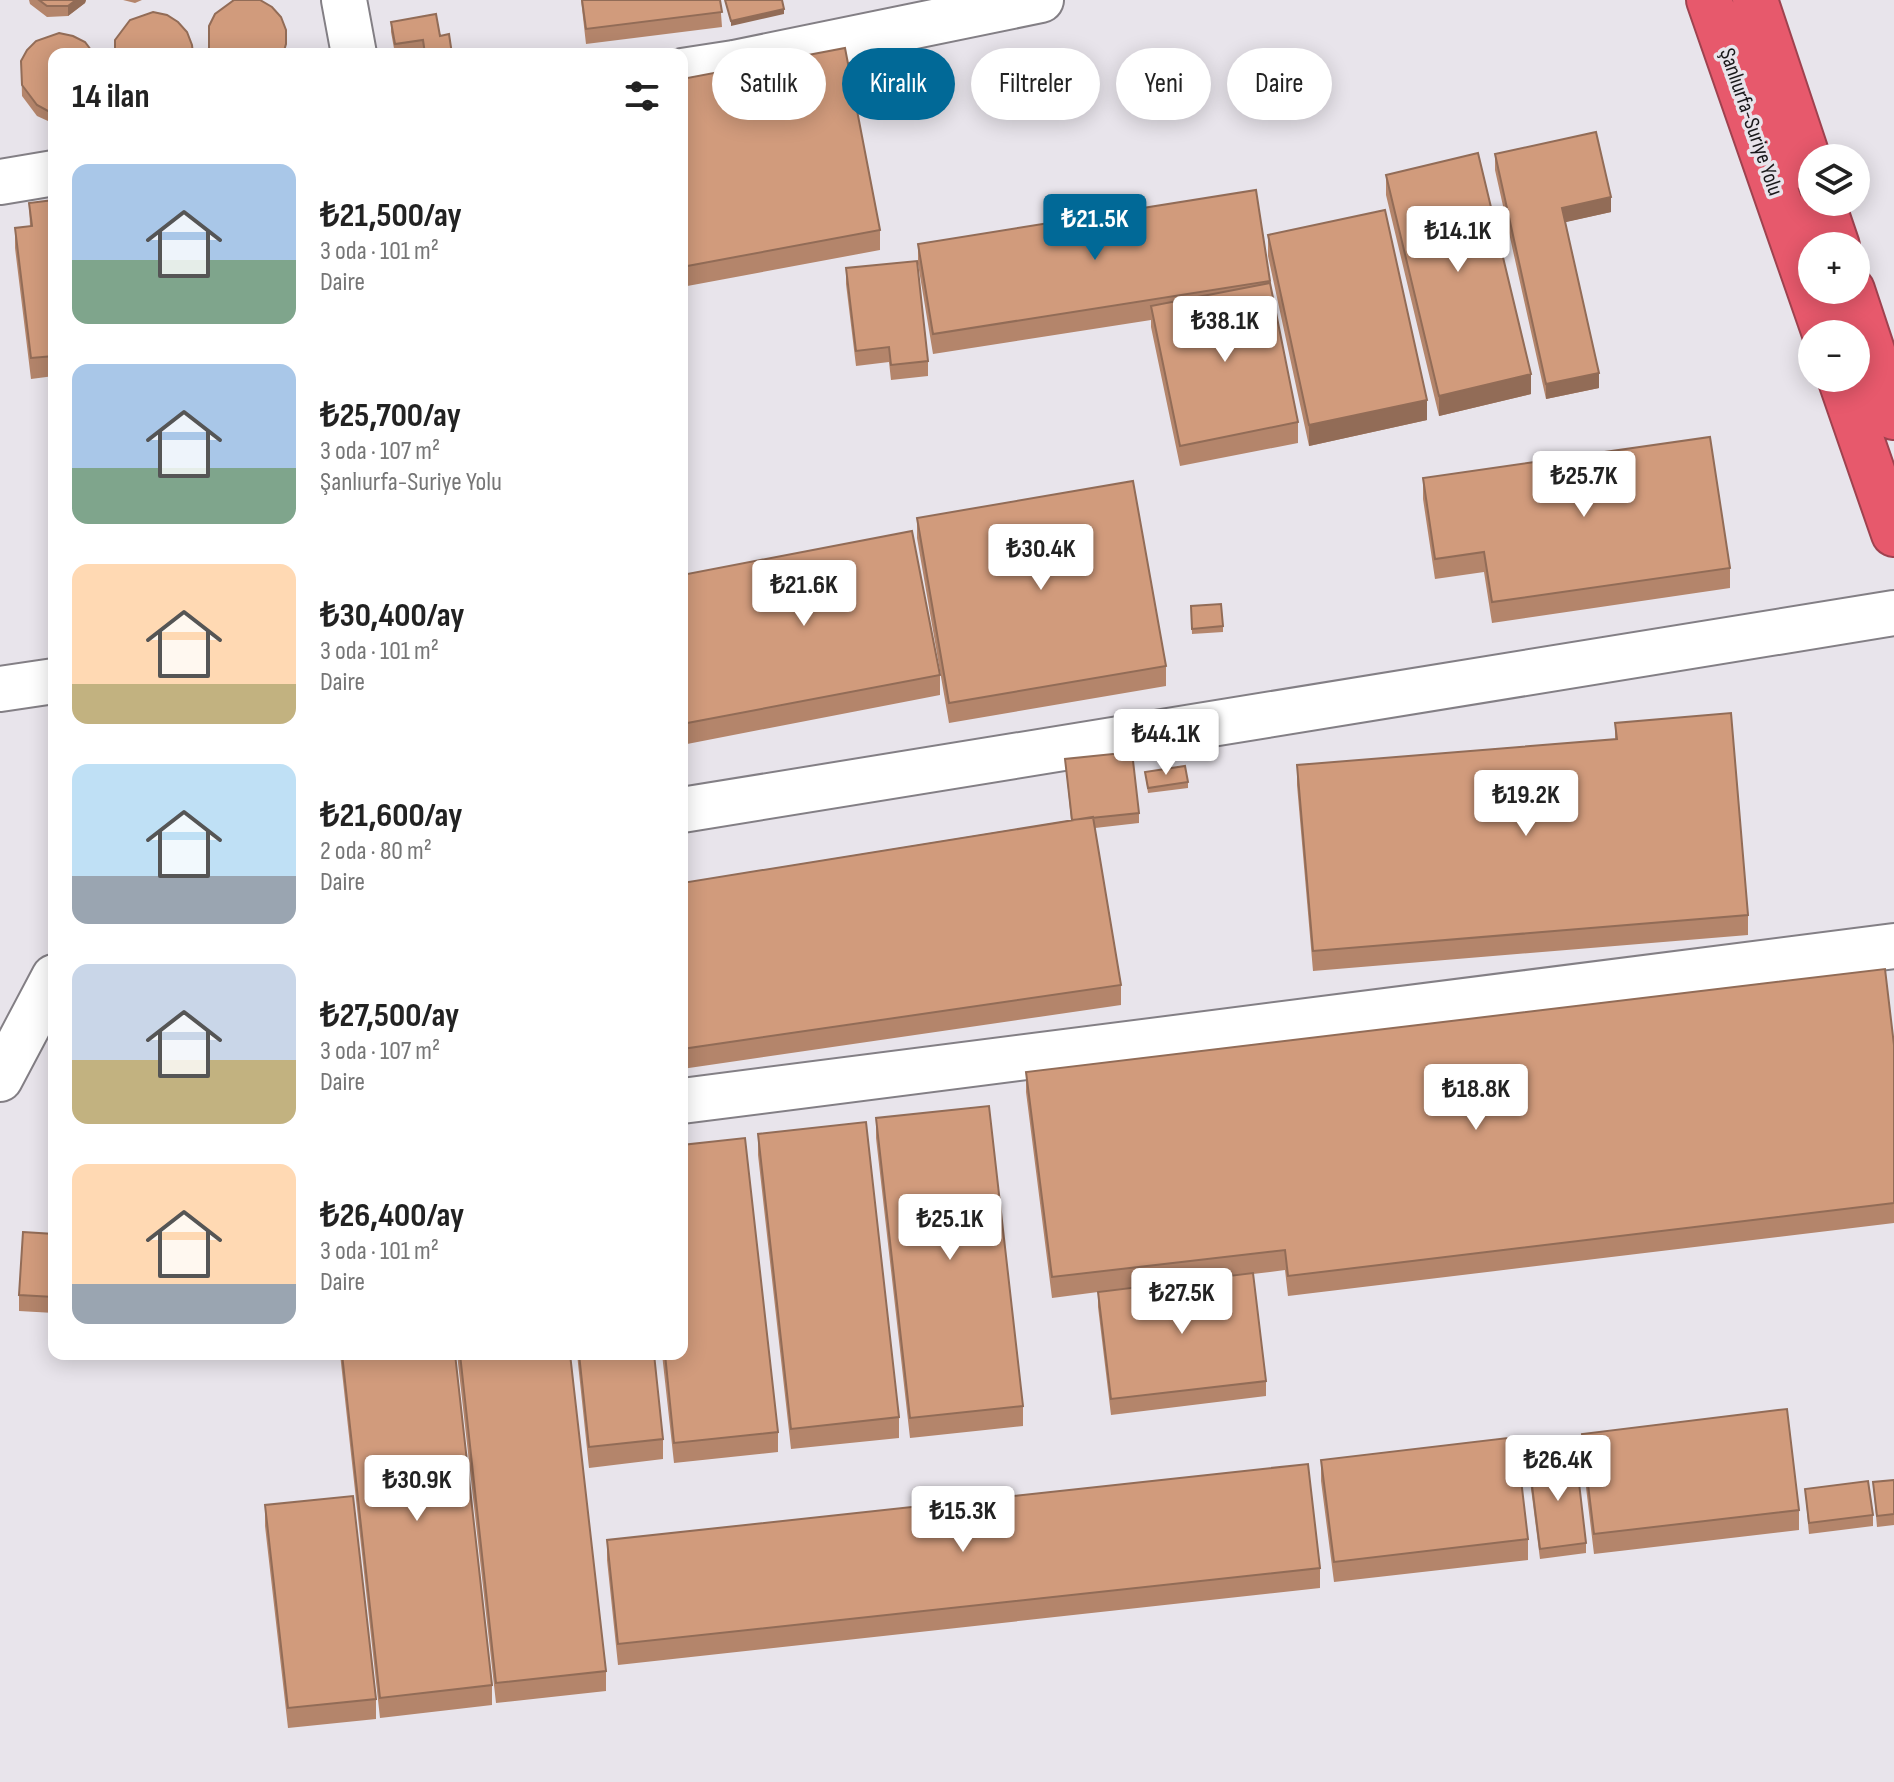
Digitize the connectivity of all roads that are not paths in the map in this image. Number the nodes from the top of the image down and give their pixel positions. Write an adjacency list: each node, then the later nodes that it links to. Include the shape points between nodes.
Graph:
1 (344, 0): 5 (street)
2 (1041, 0): 6 (street)
3 (1709, 0): 11 (highway, Şanlıurfa-Suriye Yolu)
4 (1755, 0): 7 (highway, Şanlıurfa-Suriye Yolu)
5 (353, 48)
6 (688, 70)
7 (1803, 144)
8 (48, 174): 9 (street)
9 (0, 182)
10 (1857, 304): 13 (highway)
11 (1820, 320)
12 (1845, 392): 14 (highway)
13 (1894, 417)
14 (1894, 534)
15 (1894, 613): 18 (street)
16 (48, 682): 17 (street)
17 (0, 689)
18 (688, 809)
19 (1894, 946): 22 (street)
20 (48, 988): 21 (street)
21 (0, 1079)
22 (688, 1100)

